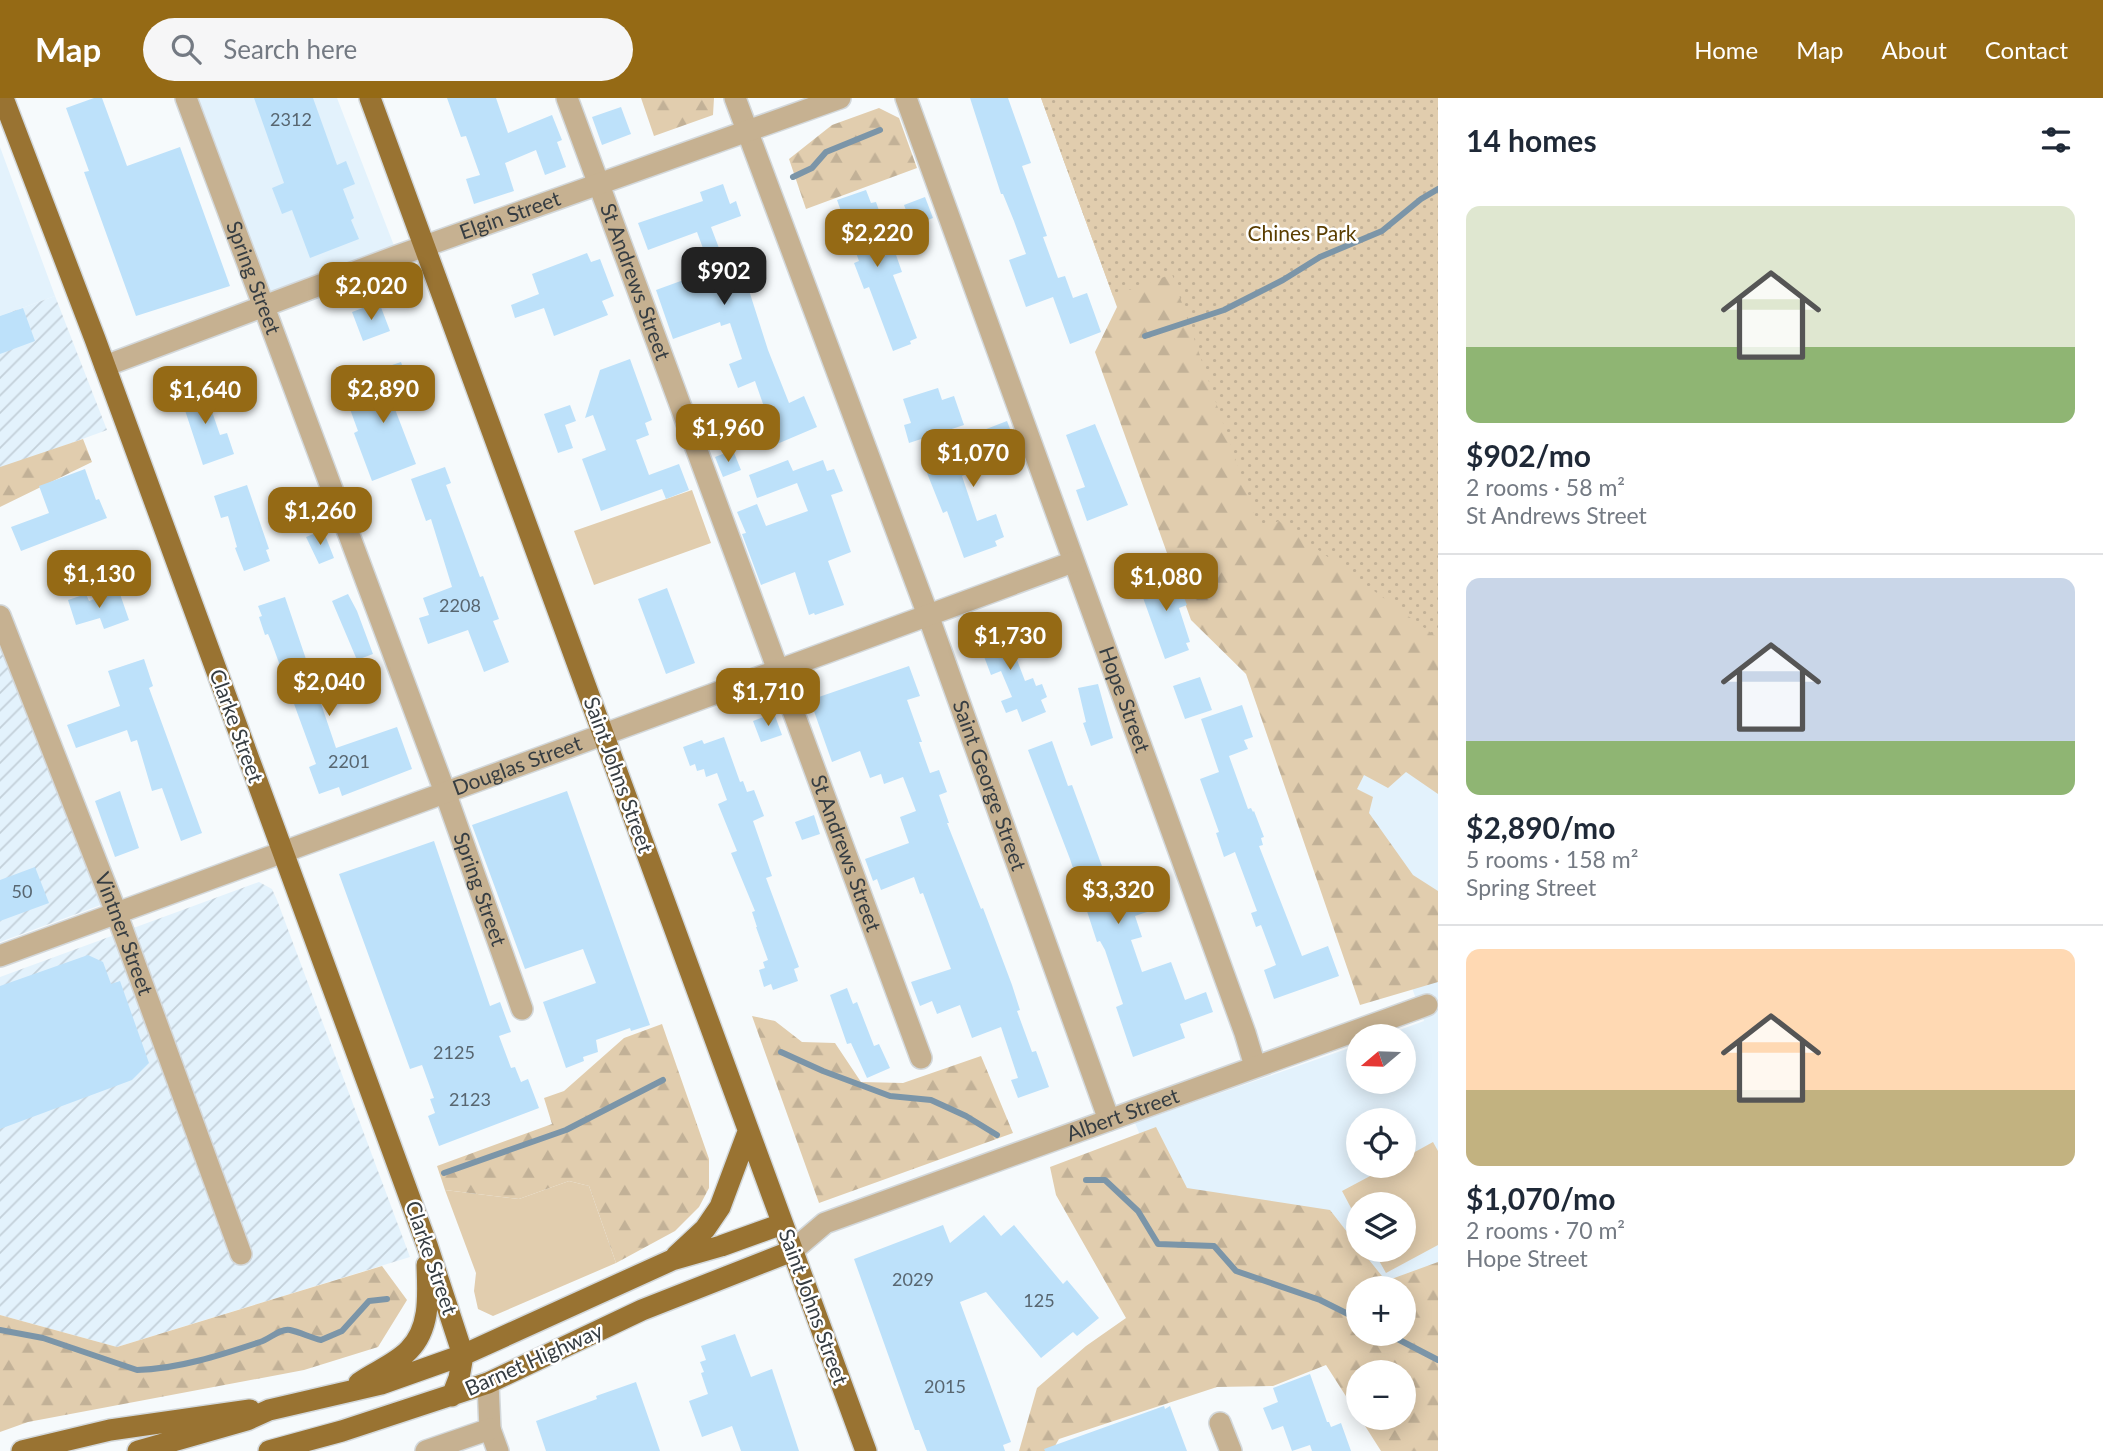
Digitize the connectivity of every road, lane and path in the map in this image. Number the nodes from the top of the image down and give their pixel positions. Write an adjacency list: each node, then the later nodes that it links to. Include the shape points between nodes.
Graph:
1 (4, 98): 12 (main road, Clarke Street)
2 (186, 98): 11 (street, Spring Street)
3 (370, 98): 10 (main road, Saint Johns Street)
4 (567, 98): 9 (street, St Andrews Street)
5 (735, 98): 8 (street, Saint George Street)
6 (839, 98): 8 (street, Elgin Street)
7 (906, 98): 13 (street, Hope Street)
8 (747, 131): 9 (street, Elgin Street); 14 (street, Saint George Street)
9 (598, 184): 10 (street, Elgin Street); 16 (street, St Andrews Street)
10 (425, 247): 11 (street, Elgin Street); 17 (main road, Saint Johns Street)
11 (264, 306): 12 (street, Elgin Street); 18 (street, Spring Street)
12 (105, 366): 19 (main road, Clarke Street)
13 (1073, 562): 14 (street, Douglas Street); 25 (street, Hope Street)
14 (928, 615): 16 (street, Douglas Street); 26 (street, Saint George Street)
15 (0, 616): 20 (street, Vintner Street)
16 (779, 671): 17 (street, Douglas Street); 24 (street, St Andrews Street)
17 (603, 733): 18 (street, Douglas Street); 27 (main road, Saint Johns Street)
18 (445, 792): 19 (street, Douglas Street); 23 (street, Spring Street)
19 (282, 852): 20 (street, Douglas Street); 30 (main road, Clarke Street)
20 (117, 912): 21 (street, Douglas Street); 32 (street, Vintner Street)
21 (0, 956)
22 (1427, 1004): 25 (street, Albert Street)
23 (522, 1009)
24 (920, 1058)
25 (1255, 1066): 26 (street, Albert Street)
26 (1109, 1120): 29 (street, Albert Street)
27 (748, 1132): 28 (main road, Saint Johns Street); 33 (main road, via 714,1218)
28 (782, 1223): 29 (street, Albert Street); 31 (main road, Saint Johns Street); 33 (main road, Barnet Highway)
29 (821, 1225): 31 (street, Albert Street)
30 (427, 1245): 34 (main road, Clarke Street); 36 (main road, via 428,1303 421,1334 409,1350)
31 (792, 1251): 35 (main road, Barnet Highway, via 642,1310); 46 (main road, Saint Johns Street)
32 (241, 1254)
33 (672, 1260): 34 (main road, Barnet Highway)
34 (463, 1355): 36 (main road, Barnet Highway); 37 (main road)
35 (488, 1383): 37 (main road, Barnet Highway); 40 (street)
36 (348, 1391): 38 (main road, Barnet Highway)
37 (452, 1396): 43 (main road, Barnet Highway)
38 (269, 1410): 41 (main road, Barnet Highway, via 244,1409 110,1430); 42 (main road, Barnet Highway)
39 (1220, 1423): 47 (street)
40 (490, 1429): 44 (street); 45 (street)
41 (22, 1451)
42 (138, 1451)
43 (269, 1451)
44 (426, 1451)
45 (498, 1451)
46 (866, 1451)
47 (1231, 1451)

